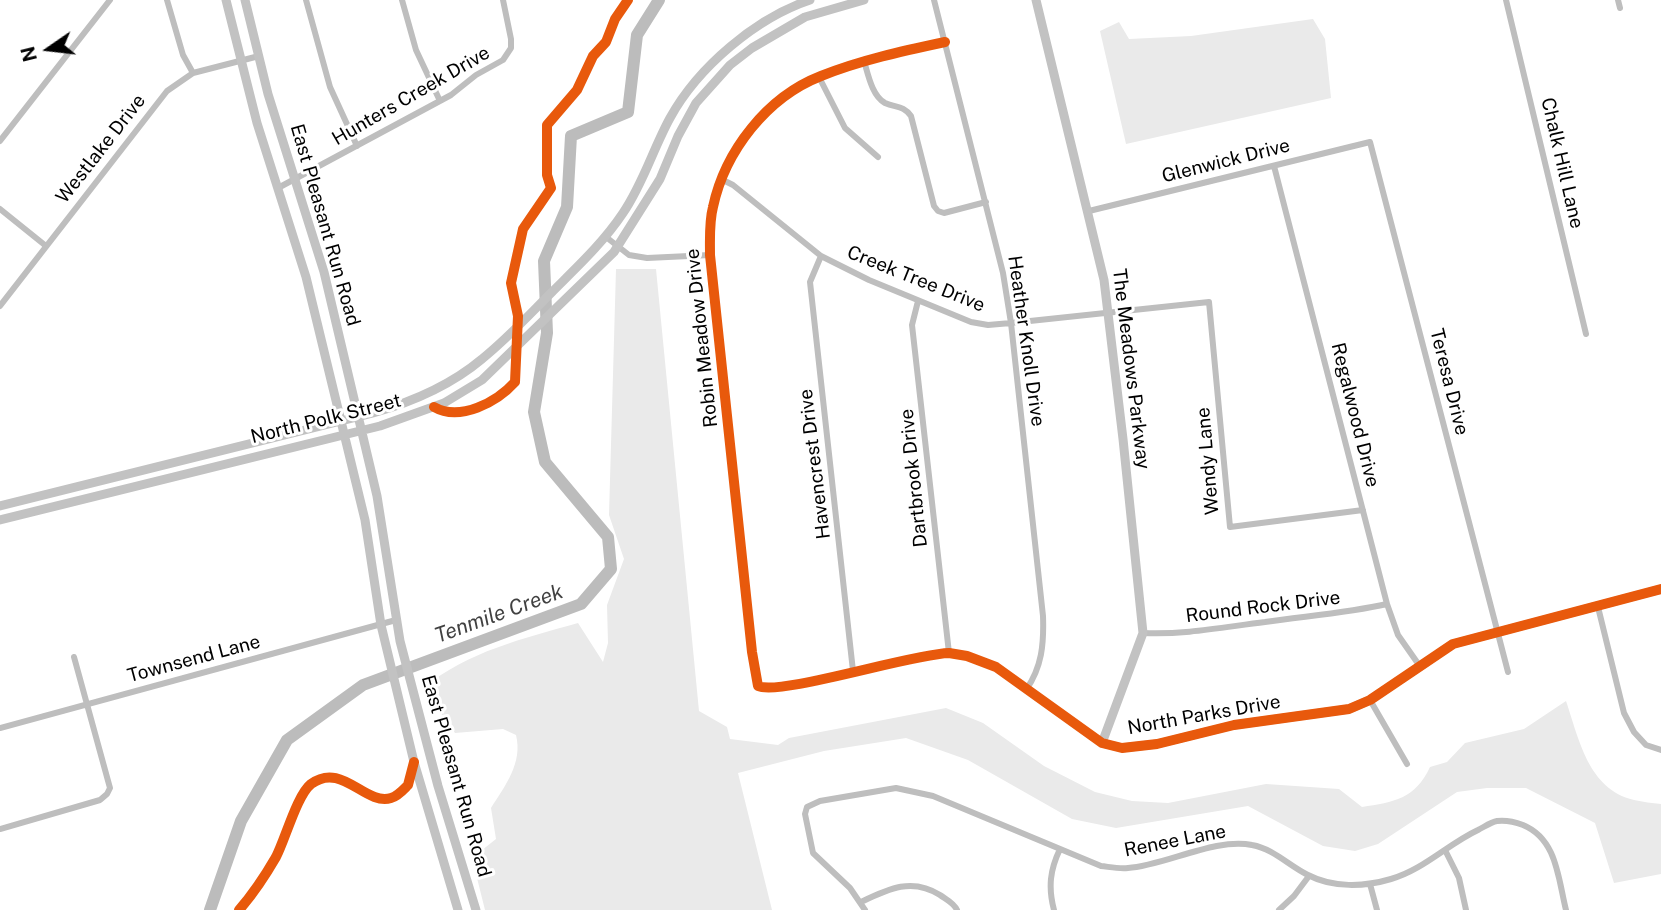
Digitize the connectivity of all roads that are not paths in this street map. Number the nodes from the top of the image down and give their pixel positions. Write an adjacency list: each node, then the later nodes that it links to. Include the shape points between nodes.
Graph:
1 (110, 0): 22 (street)
2 (167, 0): 19 (street, via 183,55)
3 (226, 0): 17 (main road, East Pleasant Run Road)
4 (245, 0): 16 (main road, East Pleasant Run Road)
5 (306, 0): 24 (street, via 330,87)
6 (402, 0): 21 (street, via 416,50)
7 (503, 0): 21 (street, Hunters Creek Drive, via 510,28 508,56)
8 (810, 0): 33 (main road, North Polk Street, via 741,37 693,85 672,114 637,190)
9 (864, 0): 35 (main road, North Polk Street, via 805,18 730,65 696,103 660,180)
10 (934, 0): 15 (street, Heather Knoll Drive)
11 (1036, 0): 32 (main road, The Meadows Parkway)
12 (1506, 0): 45 (street, Chalk Hill Lane)
13 (1618, 0): 14 (street)
14 (1620, 8)
15 (945, 41): 18 (street, Robin Meadow Drive); 30 (street, Heather Knoll Drive)
16 (259, 56): 17 (street, Westlake Drive); 27 (main road, East Pleasant Run Road)
17 (241, 60): 19 (street, Westlake Drive); 29 (main road, East Pleasant Run Road)
18 (864, 61): 20 (street, Robin Meadow Drive); 30 (street, via 878,96 885,103 905,108 911,116 938,211)
19 (194, 73): 34 (street, Westlake Drive, via 167,91)
20 (819, 77): 25 (street, via 845,128); 28 (street, Robin Meadow Drive, via 788,93 752,125)
21 (440, 101): 24 (street, Hunters Creek Drive)
22 (0, 141)
23 (1370, 142): 26 (street, Glenwick Drive); 66 (street, Teresa Drive)
24 (358, 146): 27 (street, Hunters Creek Drive)
25 (878, 157)
26 (1274, 166): 32 (street, Glenwick Drive); 57 (street, Regalwood Drive)
27 (294, 180): 29 (street, Hunters Creek Drive); 38 (main road, East Pleasant Run Road)
28 (723, 180): 36 (street, Robin Meadow Drive, via 713,207); 37 (street, Creek Tree Drive)
29 (278, 188): 39 (main road, East Pleasant Run Road)
30 (986, 202): 44 (street, Heather Knoll Drive)
31 (0, 209): 34 (street)
32 (1089, 211): 43 (main road, The Meadows Parkway)
33 (606, 237): 35 (street); 46 (main road, North Polk Street, via 482,360 444,385)
34 (46, 246): 42 (street, Westlake Drive)
35 (618, 246): 36 (street, via 629,256 647,258); 48 (main road, North Polk Street, via 481,380 444,403)
36 (710, 255): 73 (street, Robin Meadow Drive)
37 (821, 256): 40 (street, Creek Tree Drive); 71 (street, Havencrest Drive, via 810,282)
38 (324, 272): 39 (main road); 46 (main road, East Pleasant Run Road)
39 (306, 277): 47 (main road, East Pleasant Run Road)
40 (918, 301): 44 (street, Creek Tree Drive, via 971,322); 68 (street, Dartbrook Drive, via 912,325)
41 (1209, 302): 43 (street, Creek Tree Drive); 57 (street, Wendy Lane, via 1230,527)
42 (0, 306)
43 (1108, 312): 44 (street, Creek Tree Drive); 67 (main road, The Meadows Parkway)
44 (1011, 323): 74 (street, Heather Knoll Drive, via 1044,636 1037,673)
45 (1586, 334)
46 (359, 416): 47 (main road, North Polk Street); 48 (main road, East Pleasant Run Road)
47 (340, 421): 49 (main road, East Pleasant Run Road); 50 (main road, North Polk Street)
48 (362, 430): 49 (main road, North Polk Street); 58 (main road, East Pleasant Run Road)
49 (344, 435): 51 (main road, North Polk Street); 60 (main road, East Pleasant Run Road)
50 (256, 442): 51 (main road); 52 (main road, North Polk Street)
51 (259, 454): 53 (main road, North Polk Street)
52 (112, 478): 53 (main road); 54 (main road, North Polk Street)
53 (116, 491): 56 (main road, North Polk Street)
54 (45, 495): 55 (main road, North Polk Street); 56 (main road)
55 (0, 506)
56 (49, 508): 59 (main road, North Polk Street)
57 (1363, 510): 62 (street, Regalwood Drive)
58 (380, 515): 60 (main road); 64 (main road, East Pleasant Run Road)
59 (0, 520)
60 (365, 520): 65 (main road, East Pleasant Run Road)
61 (1661, 589): 63 (main road, North Parks Drive)
62 (1387, 604): 67 (street, Round Rock Drive, via 1189,633); 70 (street, Regalwood Drive, via 1398,635)
63 (1598, 607): 66 (main road, North Parks Drive); 79 (street, via 1624,713 1646,745)
64 (396, 620): 65 (street, Townsend Lane); 82 (main road, East Pleasant Run Road)
65 (381, 625): 76 (street, Townsend Lane); 83 (main road, East Pleasant Run Road)
66 (1497, 631): 70 (main road, North Parks Drive, via 1453,644); 72 (street, Teresa Drive)
67 (1143, 633): 78 (main road, The Meadows Parkway)
68 (949, 653): 71 (street, North Parks Drive); 74 (street, North Parks Drive, via 996,667)
69 (74, 657): 76 (street)
70 (1419, 666): 75 (main road, North Parks Drive)
71 (853, 671): 73 (street, North Parks Drive, via 793,685)
72 (1508, 672)
73 (758, 686)
74 (1026, 690): 78 (street, North Parks Drive)
75 (1370, 700): 78 (main road, North Parks Drive, via 1349,709 1234,725 1157,744 1122,748); 80 (street)
76 (88, 705): 77 (street, Townsend Lane); 81 (street, via 110,788 107,794 100,800)
77 (0, 728)
78 (1102, 743)
79 (1661, 750)
80 (1407, 764)
81 (0, 829)
82 (453, 835): 83 (main road); 90 (main road, East Pleasant Run Road)
83 (436, 840): 89 (main road, East Pleasant Run Road)
84 (1060, 849): 86 (street, Renee Lane, via 1101,866 1128,868 1224,845 1253,845 1273,852); 88 (street, Renee Lane, via 933,796 896,788 807,807 813,853); 93 (street, via 1050,880)
85 (1444, 850): 87 (street, Renee Lane, via 1393,879); 96 (street, via 1459,878); 97 (street, Renee Lane, via 1495,821 1523,825 1546,841)
86 (1308, 876): 87 (street, Renee Lane, via 1337,884); 94 (street)
87 (1370, 884): 95 (street)
88 (861, 902): 91 (street); 92 (street, via 901,885 937,893)
89 (458, 910)
90 (476, 910)
91 (865, 910)
92 (957, 910)
93 (1054, 910)
94 (1279, 910)
95 (1377, 910)
96 (1466, 910)
97 (1566, 910)

